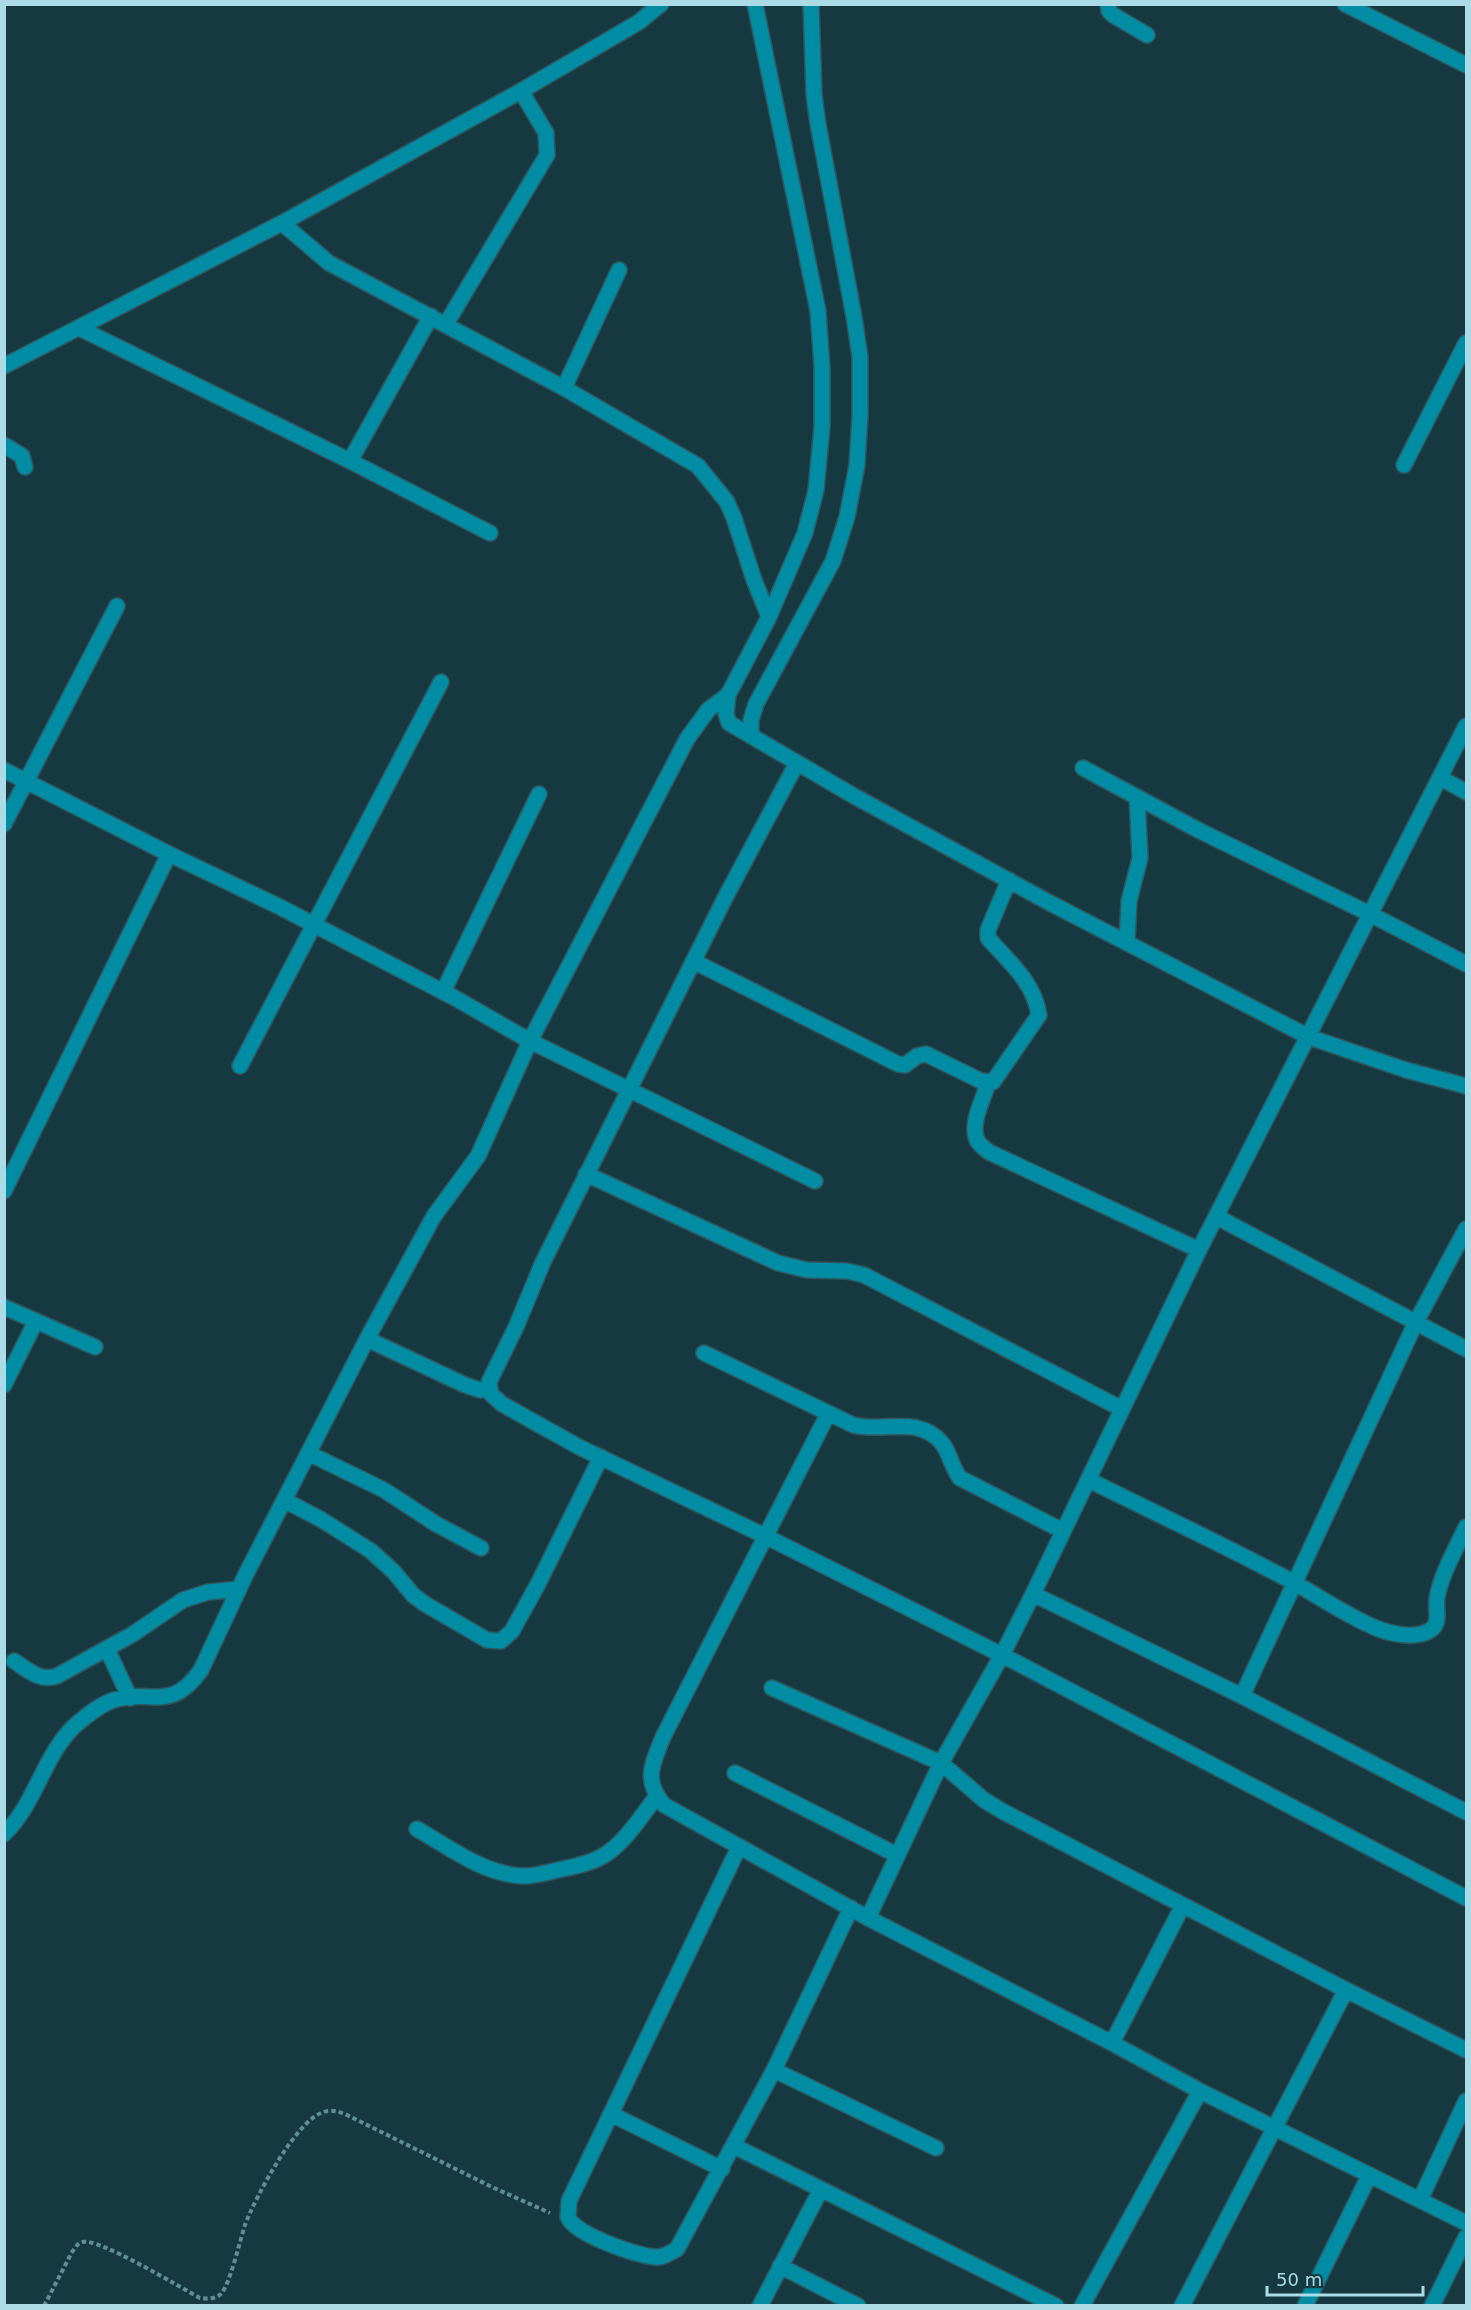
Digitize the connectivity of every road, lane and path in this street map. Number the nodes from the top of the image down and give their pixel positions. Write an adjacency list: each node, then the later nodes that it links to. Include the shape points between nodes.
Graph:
1 (661, 4): 8 (street, via 639,22)
2 (755, 4): 23 (street, via 818,310 822,367 816,490 805,533)
3 (811, 4): 27 (street, via 818,124 860,357 857,465 833,561 756,704)
4 (1108, 4): 6 (street, via 1113,15)
5 (1345, 4): 7 (street)
6 (1147, 35)
7 (1467, 65)
8 (521, 91): 9 (street); 12 (street, via 546,133 547,155)
9 (282, 223): 11 (street, via 329,263); 13 (street)
10 (619, 270): 16 (street)
11 (431, 316): 12 (street); 18 (street)
12 (446, 324): 16 (street)
13 (79, 328): 15 (street); 18 (street)
14 (1467, 343): 19 (street)
15 (4, 366)
16 (564, 387): 23 (street, via 681,455 709,478 734,518)
17 (4, 445): 20 (street, via 22,456)
18 (350, 461): 21 (street)
19 (1404, 465)
20 (25, 466)
21 (490, 533)
22 (117, 606): 32 (street)
23 (769, 617): 25 (street)
24 (441, 682): 40 (street)
25 (728, 695): 27 (street, via 729,723); 46 (street, via 708,710 687,739)
26 (1467, 726): 31 (street)
27 (751, 736): 28 (street)
28 (797, 763): 38 (street); 42 (street)
29 (1083, 768): 35 (street)
30 (4, 770): 32 (street)
31 (1441, 778): 33 (street); 39 (street)
32 (26, 781): 36 (street); 37 (street)
33 (1467, 792)
34 (540, 794): 44 (street)
35 (1137, 797): 39 (street); 41 (street, via 1140,858 1129,901)
36 (4, 825)
37 (169, 854): 40 (street); 53 (street)
38 (1009, 880): 41 (street); 48 (street, via 988,938 1025,979 1039,1015 997,1078)
39 (1372, 915): 43 (street); 45 (street)
40 (313, 925): 44 (street); 47 (street)
41 (1127, 942): 45 (street)
42 (693, 961): 48 (street, via 898,1065 926,1054); 50 (street)
43 (1467, 964)
44 (442, 992): 46 (street)
45 (1309, 1037): 49 (street); 54 (street)
46 (530, 1041): 50 (street); 60 (street, via 478,1156 434,1216)
47 (240, 1066)
48 (988, 1083): 56 (street, via 975,1126 976,1138 989,1152)
49 (1467, 1086)
50 (629, 1088): 51 (street); 52 (street)
51 (586, 1174): 65 (street, via 493,1371); 66 (street, via 778,1263 864,1275)
52 (814, 1181)
53 (4, 1191)
54 (1216, 1217): 56 (street); 59 (street)
55 (1467, 1229): 59 (street)
56 (1199, 1250): 66 (street)
57 (4, 1307): 58 (street)
58 (36, 1321): 61 (street); 64 (street)
59 (1415, 1324): 62 (street); 76 (street)
60 (367, 1339): 65 (street, via 465,1385); 68 (street)
61 (95, 1347)
62 (1467, 1349)
63 (704, 1353): 67 (street)
64 (4, 1385)
65 (489, 1389): 69 (street, via 502,1404)
66 (1122, 1409): 70 (street)
67 (828, 1414): 73 (street, via 864,1428 913,1426 927,1430 942,1443 960,1479); 74 (street)
68 (308, 1454): 71 (street); 75 (street, via 384,1490)
69 (601, 1457): 71 (street, via 538,1584 512,1631 501,1641 487,1640 425,1604 371,1551); 74 (street)
70 (1089, 1480): 73 (street); 76 (street)
71 (284, 1500): 77 (street)
72 (1467, 1527): 76 (street, via 1438,1592 1438,1620 1430,1631 1421,1634 1402,1635 1376,1628)
73 (1063, 1531): 78 (street)
74 (765, 1536): 80 (street); 87 (street, via 663,1737 653,1763 651,1784)
75 (481, 1548)
76 (1293, 1582): 83 (street)
77 (239, 1589): 79 (street, via 208,1592 183,1600); 84 (street, via 194,1681 165,1698)
78 (1033, 1594): 80 (street); 83 (street)
79 (107, 1649): 81 (street, via 47,1679); 84 (street)
80 (1002, 1655): 85 (street); 93 (street)
81 (14, 1661)
82 (772, 1688): 85 (street)
83 (1242, 1696): 88 (street)
84 (130, 1698): 90 (street, via 113,1700 77,1724 58,1748 20,1816)
85 (940, 1763): 92 (street); 94 (street, via 1002,1811)
86 (735, 1773): 92 (street)
87 (657, 1796): 89 (street, via 608,1853 569,1868 534,1875 485,1868); 91 (street, via 664,1805)
88 (1467, 1812)
89 (417, 1829)
90 (4, 1834)
91 (740, 1847): 95 (street); 103 (street)
92 (897, 1855): 96 (street)
93 (1467, 1898)
94 (1183, 1905): 97 (street); 98 (street)
95 (851, 1908): 96 (street); 100 (street)
96 (868, 1918): 98 (street)
97 (1346, 1990): 99 (street); 104 (street)
98 (1112, 2043): 101 (street)
99 (1467, 2050)
100 (774, 2070): 105 (street); 106 (street)
101 (1200, 2091): 104 (street); 119 (street)
102 (1467, 2101): 110 (street)
103 (611, 2114): 107 (street); 111 (street, via 569,2201)
104 (1275, 2127): 108 (street); 120 (street)
105 (734, 2146): 107 (street); 109 (street)
106 (936, 2148)
107 (722, 2169): 111 (street, via 682,2242 667,2255 657,2257 632,2251 599,2239)
108 (1369, 2176): 110 (street); 121 (street)
109 (820, 2191): 114 (street); 118 (street)
110 (1420, 2200): 112 (street)
111 (570, 2222): 115 (path, via 347,2115 323,2112 306,2121 271,2174 249,2215 225,2287 217,2296 200,2298 132,2261 84,2242 72,2252)
112 (1467, 2223)
113 (1467, 2236): 122 (street)
114 (780, 2266): 116 (street); 117 (street)
115 (44, 2306)
116 (760, 2306)
117 (858, 2306)
118 (1056, 2306)
119 (1082, 2306)
120 (1182, 2306)
121 (1305, 2306)
122 (1432, 2306)

